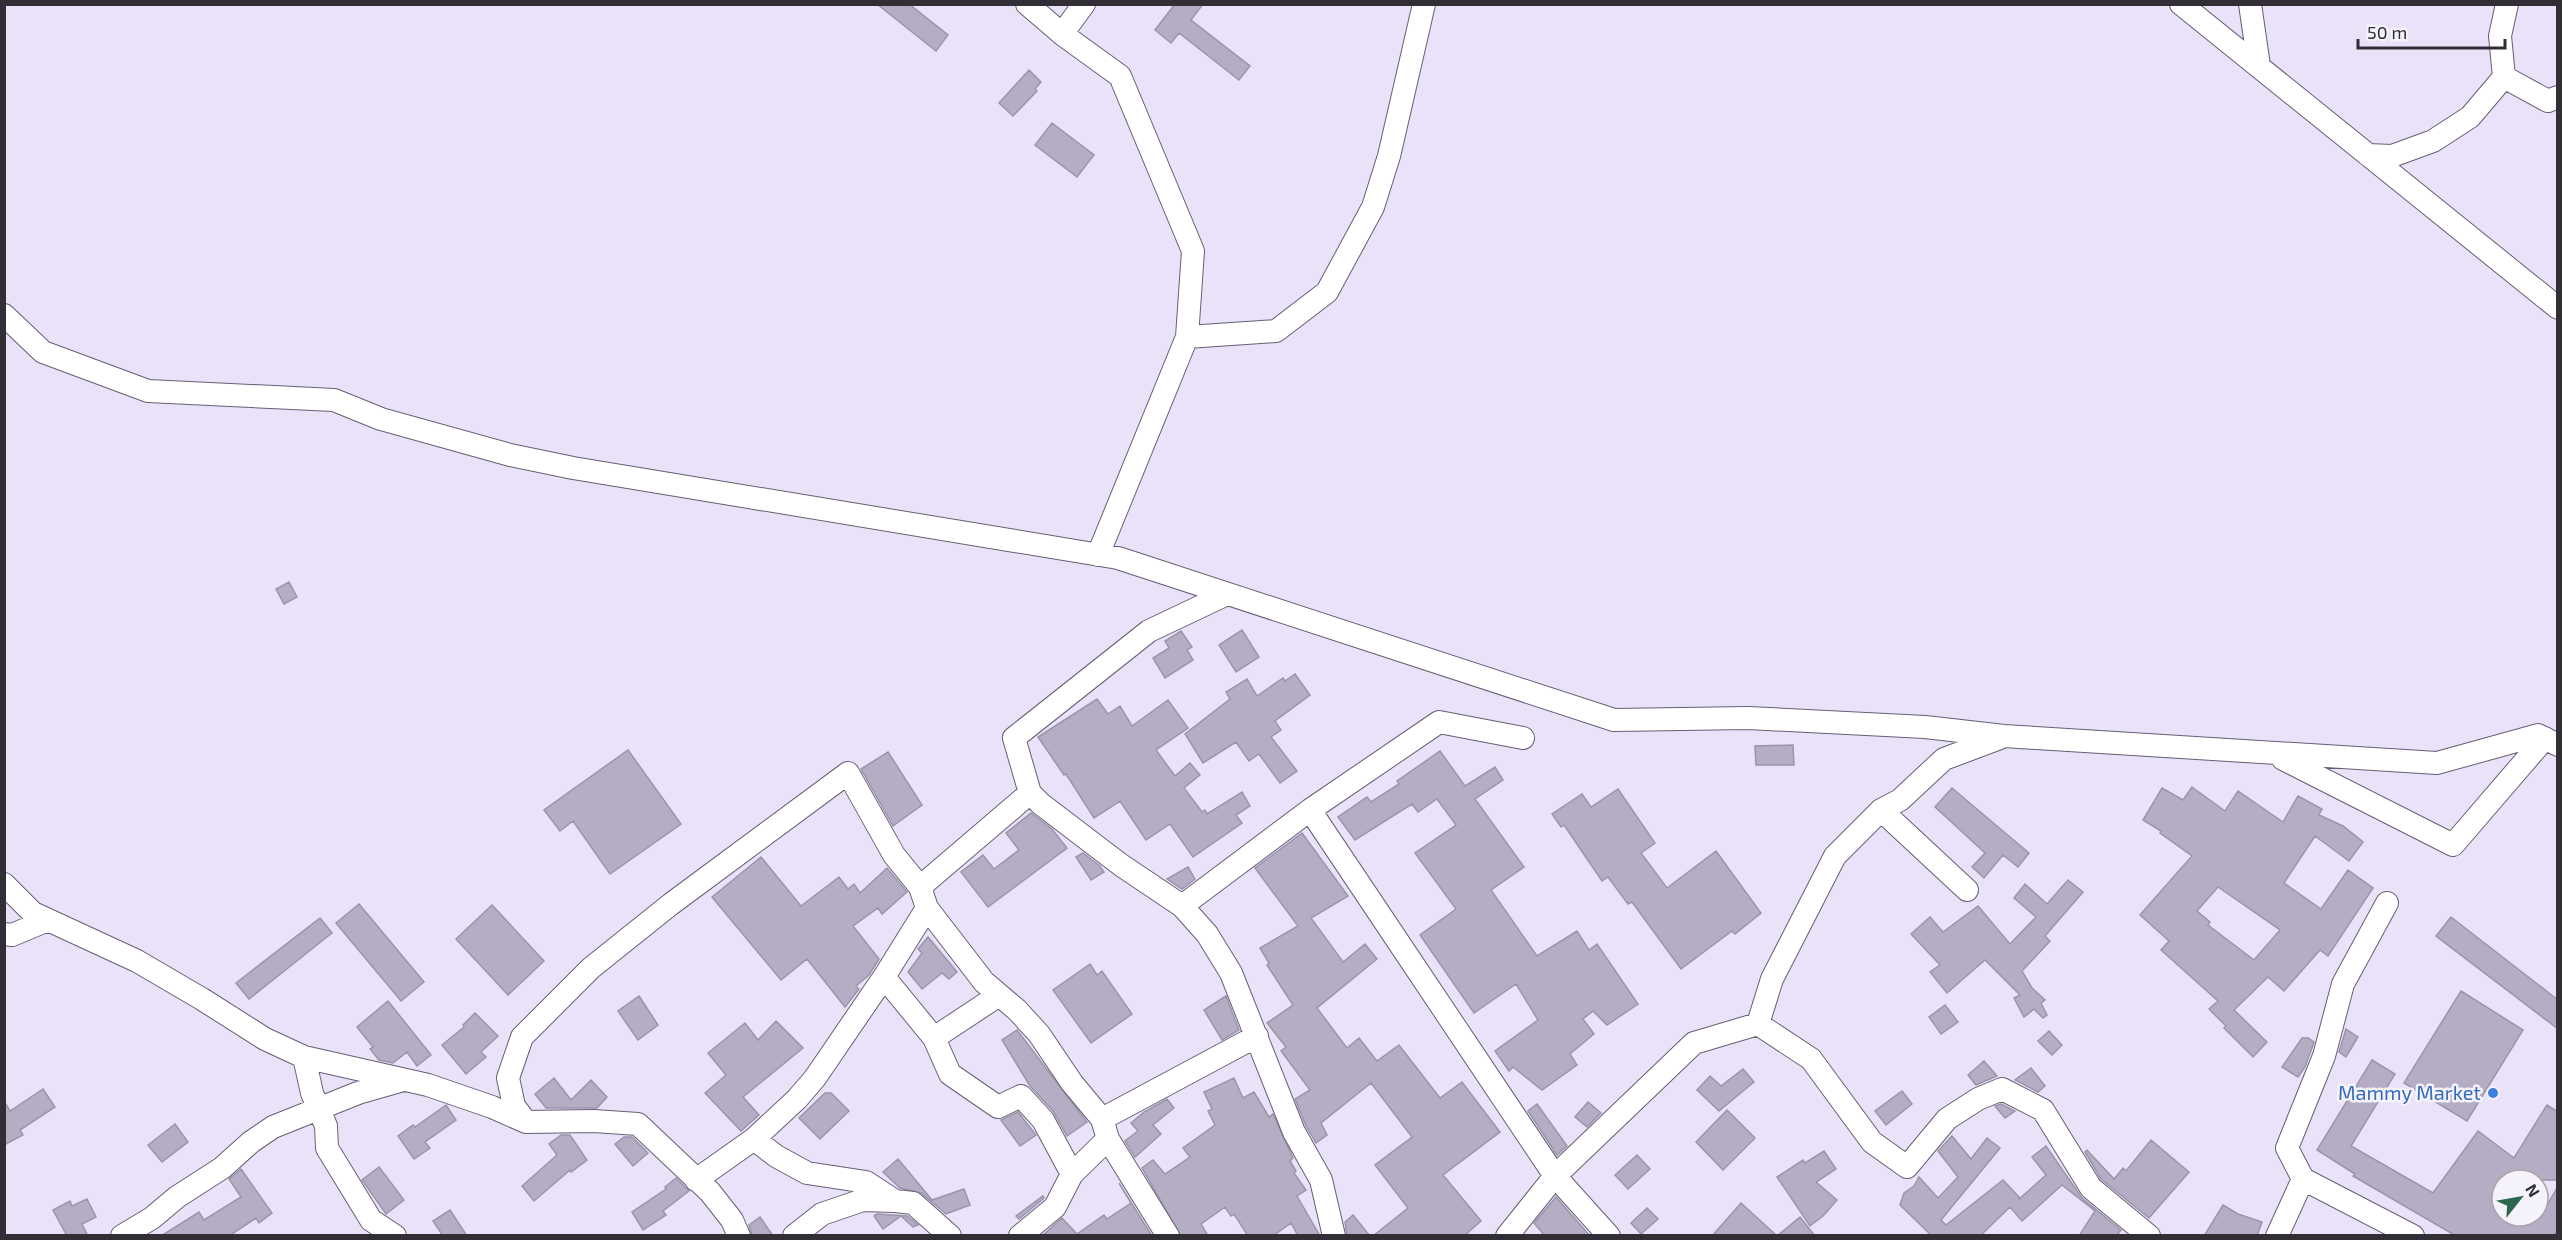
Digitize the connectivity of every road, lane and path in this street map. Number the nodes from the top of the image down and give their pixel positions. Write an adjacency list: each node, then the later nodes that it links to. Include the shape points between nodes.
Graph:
1 (1027, 4): 7 (street)
2 (1084, 4): 7 (street)
3 (1424, 4): 14 (street, via 1389,156 1373,207 1327,292 1276,331)
4 (2181, 4): 8 (street)
5 (2250, 4): 8 (street)
6 (2507, 4): 9 (street, via 2499,36)
7 (1062, 34): 14 (street, via 1120,76 1193,250)
8 (2259, 66): 11 (street)
9 (2504, 77): 10 (street, via 2547,101); 11 (street, via 2470,117 2433,141 2392,156)
10 (2558, 97)
11 (2368, 154): 12 (street)
12 (2558, 308)
13 (4, 315): 15 (street, via 43,352 148,391 334,400 381,419 521,457)
14 (1187, 337): 15 (street)
15 (1098, 555): 16 (street)
16 (1227, 594): 17 (street, via 1614,720 1748,718 1925,727); 21 (street, via 1149,632 1014,738)
17 (2004, 736): 20 (street); 23 (street, via 1944,759 1900,800)
18 (1523, 738): 22 (street, via 1439,722)
19 (2551, 742): 20 (street, via 2538,735 2437,763); 20 (street, via 2453,845)
20 (2274, 754)
21 (1030, 793): 26 (street); 28 (street, via 1121,865)
22 (1310, 810): 28 (street); 43 (street)
23 (1881, 810): 25 (street); 33 (street, via 1835,856 1772,979)
24 (4, 884): 29 (street, via 33,913)
25 (1967, 890)
26 (923, 898): 31 (street); 32 (street, via 984,982); 39 (street, via 848,773 591,968 522,1037 508,1078 514,1106)
27 (2387, 903): 44 (street, via 2343,984 2324,1056 2287,1148)
28 (1182, 906): 34 (street, via 1207,934 1231,973)
29 (48, 920): 30 (street, via 12,935); 36 (street, via 137,961 265,1039)
30 (4, 934)
31 (884, 977): 35 (street); 41 (street, via 815,1078)
32 (999, 995): 35 (street); 40 (street, via 1039,1034)
33 (1758, 1024): 43 (street, via 1694,1043); 58 (street, via 1811,1059 1872,1142 1907,1167 1947,1119 1978,1099 2002,1089 2043,1110 2091,1188)
34 (1257, 1036): 40 (street); 56 (street, via 1294,1132 1321,1180)
35 (934, 1038): 42 (street, via 950,1074 998,1107 1022,1096 1042,1120)
36 (304, 1057): 37 (street); 38 (street)
37 (402, 1080): 38 (street); 39 (street, via 492,1107)
38 (318, 1109): 47 (street, via 273,1127 251,1142 222,1168 177,1197); 50 (street, via 326,1126 327,1148 342,1175 370,1220)
39 (526, 1122): 45 (street, via 638,1124)
40 (1105, 1129): 42 (street); 55 (street)
41 (754, 1139): 45 (street); 46 (street, via 807,1173 866,1182)
42 (1072, 1174): 54 (street, via 1055,1207)
43 (1555, 1176): 48 (street); 57 (street)
44 (2303, 1179): 59 (street); 60 (street)
45 (696, 1180): 51 (street, via 723,1208)
46 (895, 1201): 52 (street, via 863,1200 822,1214); 53 (street, via 913,1203)
47 (147, 1230): 49 (street)
48 (1518, 1230)
49 (122, 1236)
50 (395, 1236)
51 (739, 1236)
52 (794, 1236)
53 (950, 1236)
54 (1020, 1236)
55 (1168, 1236)
56 (1334, 1236)
57 (1609, 1236)
58 (2150, 1236)
59 (2277, 1236)
60 (2414, 1236)

